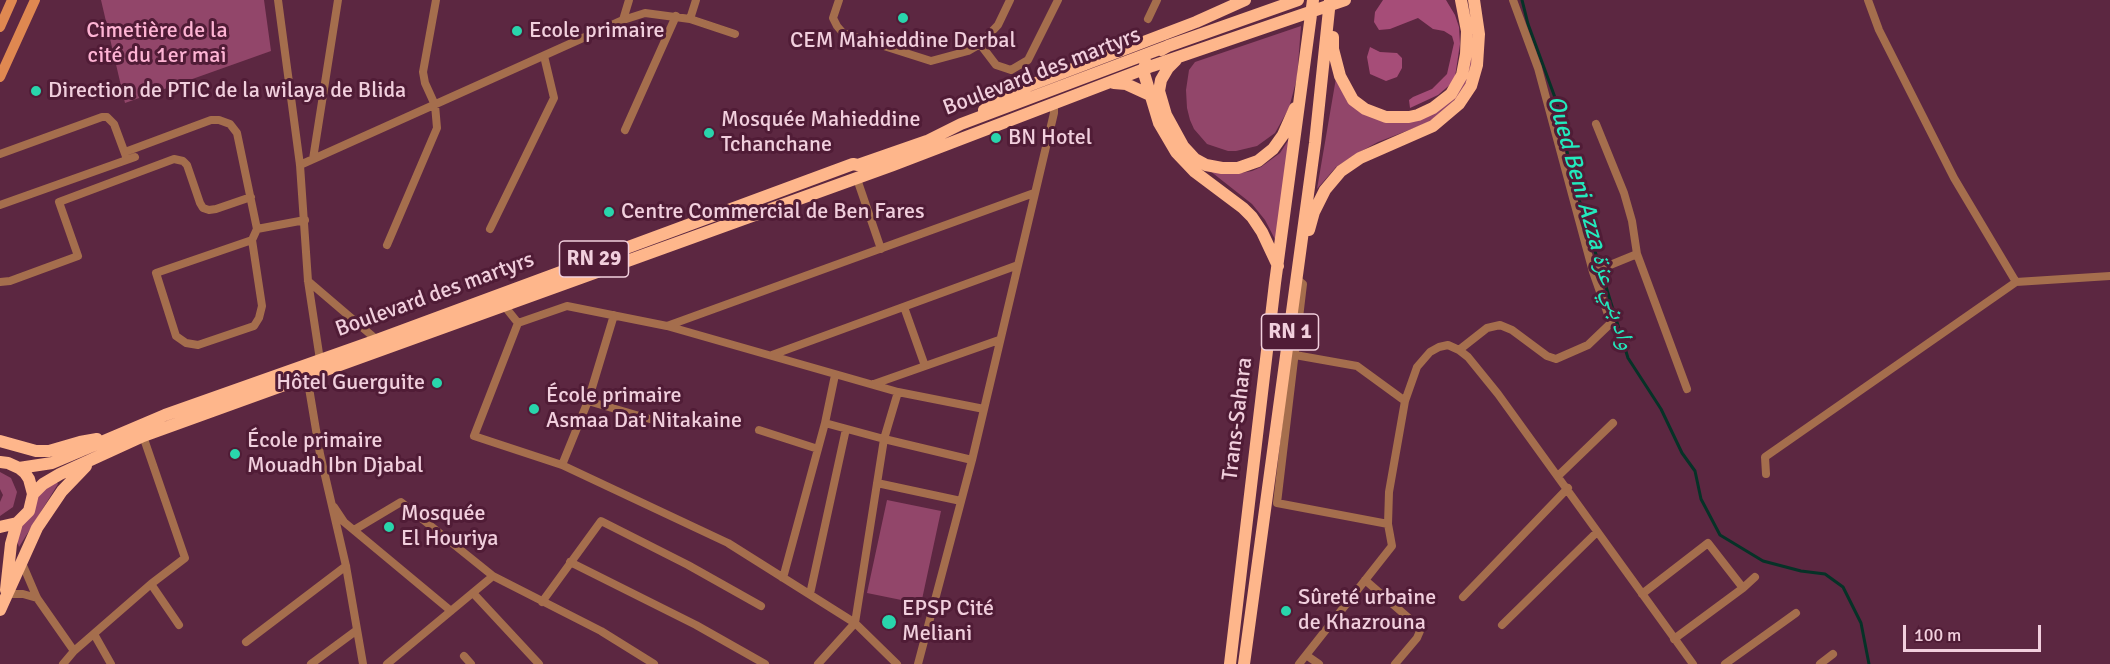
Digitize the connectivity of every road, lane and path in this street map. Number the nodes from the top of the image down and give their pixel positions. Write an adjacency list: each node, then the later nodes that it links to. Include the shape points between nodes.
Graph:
1 (12, 0): 26 (main road)
2 (35, 0): 32 (main road)
3 (338, 0): 43 (street)
4 (436, 0): 37 (street, via 423,72)
5 (629, 0): 25 (street)
6 (696, 0): 23 (street)
7 (839, 0): 28 (street, via 833,18 843,33 931,61)
8 (1010, 0): 28 (street, via 998,25)
9 (1058, 0): 28 (street, via 1028,60 1011,70 996,65)
10 (1157, 0): 24 (street)
11 (1245, 0): 38 (highway, via 1028,86)
12 (1298, 0): 31 (highway, via 1168,46)
13 (1313, 0): 35 (highway, Trans-Sahara / RN 1)
14 (1330, 0): 21 (highway, RN 1)
15 (1345, 0): 30 (highway)
16 (1461, 0): 21 (highway, via 1467,31 1459,81 1451,94 1433,108 1409,117 1386,117 1372,112 1349,95 1334,55)
17 (1474, 0): 60 (highway, via 1479,51 1465,96 1455,110 1433,126 1360,158 1341,171 1319,201)
18 (1513, 0): 59 (street, via 1538,68)
19 (1868, 0): 64 (street, via 1879,30 1954,178)
20 (278, 1): 44 (street)
21 (1329, 14): 60 (highway, RN 1)
22 (676, 16): 23 (street); 25 (street, via 645,13); 40 (street)
23 (690, 19): 27 (street)
24 (1148, 19)
25 (623, 20): 29 (street)
26 (0, 27)
27 (735, 34)
28 (980, 44)
29 (544, 56): 37 (street); 52 (street, via 554,98)
30 (1178, 58): 31 (highway); 34 (highway)
31 (1145, 64): 33 (highway, Boulevard des martyrs / RN 29); 34 (highway); 38 (highway, Boulevard des martyrs / RN 29)
32 (0, 77)
33 (1112, 82): 34 (highway); 36 (highway, Boulevard des martyrs / RN 29)
34 (1154, 93): 35 (highway, via 1183,146 1195,159 1206,165 1238,168 1258,161 1273,148 1283,135); 58 (highway, via 1159,123 1176,152 1252,217)
35 (1301, 93): 58 (highway, Trans-Sahara / RN 1)
36 (1054, 104): 46 (highway, Boulevard des martyrs / RN 29); 47 (street)
37 (435, 105): 43 (street); 54 (street, via 437,128)
38 (961, 124): 65 (highway, Boulevard des martyrs / RN 29, via 927,141 853,164)
39 (1596, 124): 56 (street, via 1624,193)
40 (625, 130)
41 (0, 154): 42 (street, via 107,117)
42 (130, 154): 45 (street); 48 (street, via 211,120 225,122 237,133); 49 (street)
43 (313, 159): 44 (street)
44 (300, 165): 50 (street)
45 (141, 172): 48 (street, via 174,159 183,161 200,203 209,210); 63 (street, via 59,202 78,256)
46 (857, 179): 55 (street); 66 (highway, Boulevard des martyrs / RN 29)
47 (1034, 194): 55 (street); 57 (street)
48 (251, 196): 51 (street)
49 (0, 205)
50 (304, 220): 51 (street); 62 (street)
51 (257, 229): 53 (street)
52 (490, 230)
53 (252, 240): 53 (street, via 156,273 176,336 198,345 254,326 262,306)
54 (387, 245)
55 (881, 249): 70 (street)
56 (1637, 254): 59 (street); 81 (street)
57 (1018, 265): 67 (street); 72 (street)
58 (1278, 267): 155 (highway, Trans-Sahara / RN 1)
59 (1593, 272): 73 (street, via 1611,323 1588,345 1556,359 1500,325 1486,328)
60 (1297, 275): 75 (street, via 1303,284); 156 (highway, RN 1)
61 (2110, 276): 64 (street)
62 (308, 281): 71 (street); 76 (street)
63 (0, 282)
64 (2016, 282): 101 (street, via 1765,457)
65 (499, 295): 66 (street); 71 (highway, Boulevard des martyrs / RN 29)
66 (504, 307): 69 (street); 79 (highway, Boulevard des martyrs / RN 29)
67 (904, 307): 74 (street); 77 (street)
68 (614, 315): 69 (street, via 567,306); 70 (street); 83 (street)
69 (518, 322): 99 (street, via 474,436)
70 (667, 326): 74 (street)
71 (377, 340): 76 (highway, Boulevard des martyrs / RN 29)
72 (999, 340): 77 (street); 85 (street)
73 (1459, 350): 84 (street, via 1448,345 1430,352 1417,368); 102 (street, via 1498,394)
74 (772, 355): 78 (street)
75 (1295, 355): 84 (street, via 1357,366); 108 (street, via 1277,503)
76 (320, 360): 92 (highway, Boulevard des martyrs / RN 29)
77 (925, 366): 80 (street)
78 (836, 375): 80 (street); 87 (street)
79 (308, 376): 91 (highway, Boulevard des martyrs / RN 29); 107 (street)
80 (874, 384): 82 (street)
81 (1687, 389)
82 (898, 392): 85 (street); 93 (street)
83 (588, 401): 86 (street); 99 (street)
84 (1405, 401): 108 (street, via 1389,492)
85 (984, 409): 97 (street)
86 (667, 423)
87 (825, 423): 89 (street); 95 (street)
88 (1613, 423): 102 (street)
89 (846, 429): 93 (street); 123 (street)
90 (759, 430): 95 (street)
91 (143, 436): 96 (highway, Boulevard des martyrs / RN 29); 120 (street, via 185,558)
92 (110, 438): 94 (highway, via 49,451); 100 (highway, Boulevard des martyrs / RN 29, via 52,463)
93 (884, 440): 97 (street); 103 (street)
94 (0, 441)
95 (818, 449): 118 (street)
96 (96, 458): 105 (highway, Boulevard des martyrs / RN 29, via 51,479); 114 (highway, via 48,509)
97 (972, 460): 106 (street)
98 (0, 462): 100 (highway)
99 (562, 465): 118 (street, via 728,543)
100 (19, 468): 105 (highway, via 29,479)
101 (1766, 474)
102 (1558, 476): 104 (street)
103 (877, 483): 106 (street); 132 (street)
104 (1568, 488): 112 (street); 125 (street)
105 (33, 494): 110 (highway, via 29,511)
106 (961, 501): 154 (street)
107 (331, 504): 111 (street); 115 (street)
108 (1388, 524): 119 (street, via 1392,546)
109 (0, 527): 110 (highway)
110 (15, 528): 114 (highway); 127 (highway)
111 (354, 530): 116 (street, via 401,502); 130 (street)
112 (1597, 532): 124 (street); 134 (street)
113 (570, 562): 128 (street); 129 (street, via 601,521); 151 (street)
114 (22, 563): 126 (street); 127 (highway)
115 (345, 567): 135 (street); 138 (street)
116 (493, 576): 122 (street); 128 (street)
117 (1755, 577): 121 (street)
118 (783, 578): 123 (street)
119 (1365, 580): 141 (street); 159 (street, via 1419,627 1418,638)
120 (151, 584): 133 (street); 136 (street)
121 (1743, 588): 124 (street, via 1708,543); 137 (street)
122 (473, 593): 130 (street); 149 (street)
123 (810, 594): 132 (street)
124 (1642, 594): 137 (street)
125 (1463, 597)
126 (37, 598): 127 (street, via 22,594); 139 (street)
127 (4, 602)
128 (542, 602): 150 (street)
129 (761, 606)
130 (451, 611): 147 (street)
131 (1796, 613): 161 (street)
132 (855, 623): 152 (street); 153 (street)
133 (178, 625)
134 (1502, 625)
135 (357, 630): 145 (street); 146 (street)
136 (94, 634): 139 (street); 144 (street)
137 (1674, 639): 160 (street)
138 (246, 642)
139 (74, 651): 143 (street)
140 (1833, 654): 162 (street)
141 (1306, 655): 157 (street); 158 (street)
142 (464, 656): 148 (street)
143 (63, 664)
144 (111, 664)
145 (311, 664)
146 (363, 664)
147 (387, 664)
148 (471, 664)
149 (539, 664)
150 (654, 664)
151 (765, 664)
152 (819, 664)
153 (897, 664)
154 (918, 664)
155 (1230, 664)
156 (1248, 664)
157 (1299, 664)
158 (1319, 664)
159 (1395, 664)
160 (1692, 664)
161 (1725, 664)
162 (1820, 664)

